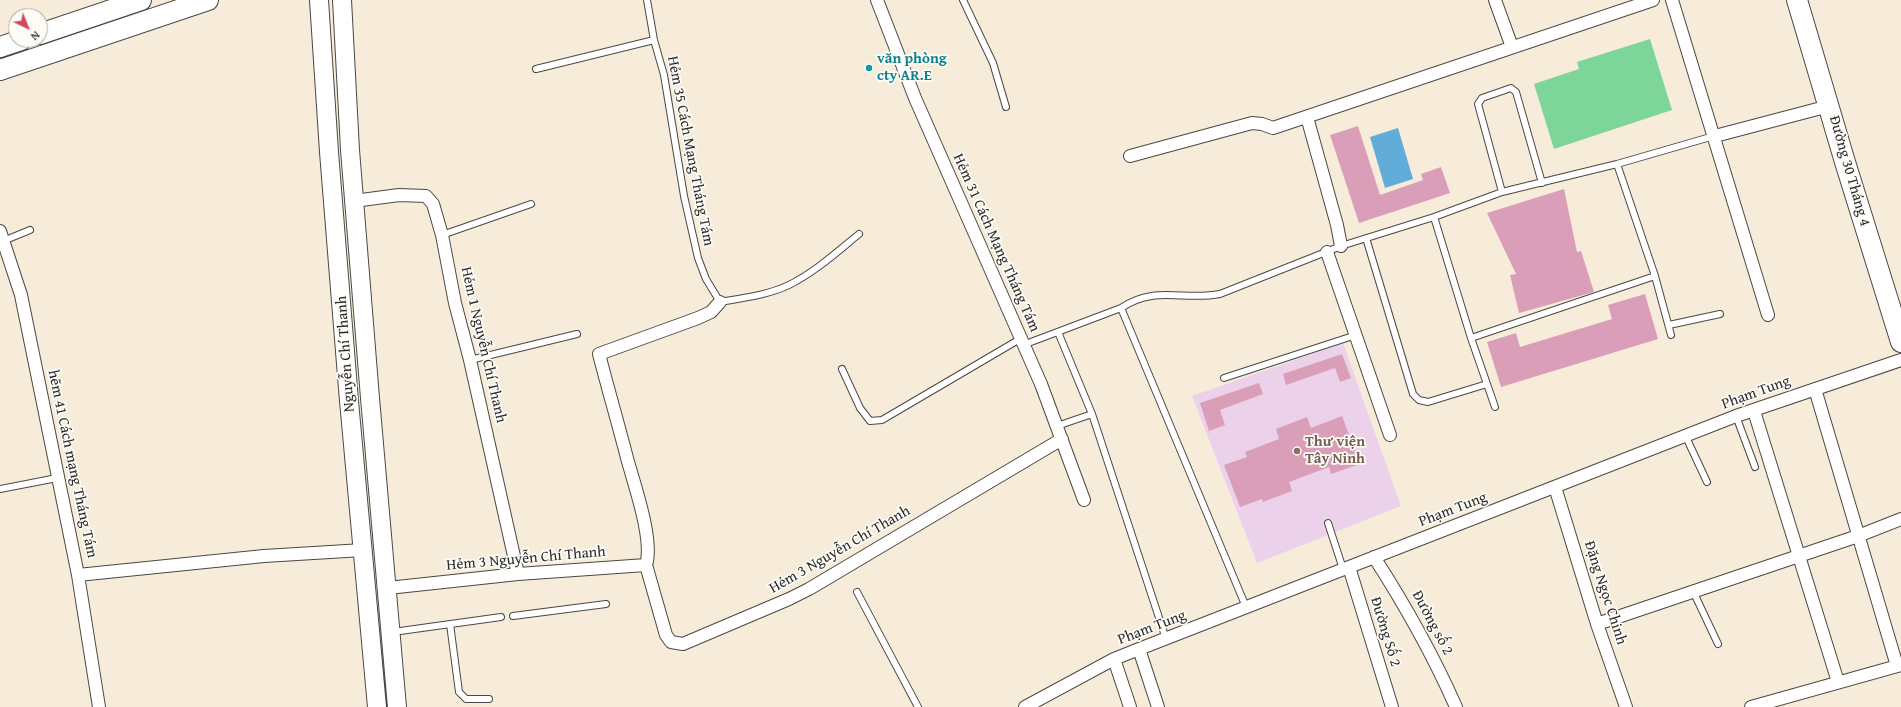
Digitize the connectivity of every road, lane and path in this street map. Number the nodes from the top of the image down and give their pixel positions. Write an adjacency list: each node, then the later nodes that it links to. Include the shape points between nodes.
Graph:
1 (141, 0): 12 (main road)
2 (208, 0): 16 (main road)
3 (319, 0): 22 (street, Nguyễn Chí Thanh)
4 (342, 0): 21 (street, Nguyễn Chí Thanh)
5 (647, 0): 13 (lane, Hẻm 35 Cách Mạng Tháng Tám)
6 (877, 0): 48 (street, Hẻm 31 Cách Mạng Tháng Tám, via 915,98)
7 (963, 0): 17 (lane, via 993,63)
8 (1495, 0): 14 (street)
9 (1654, 0): 14 (street)
10 (1672, 0): 20 (street)
11 (1797, 0): 18 (main road, Đường 30 Tháng 4)
12 (48, 31)
13 (654, 40): 15 (lane); 38 (lane, Hẻm 35 Cách Mạng Tháng Tám, via 664,75 684,196 698,258)
14 (1512, 47): 19 (street)
15 (536, 69)
16 (0, 70)
17 (1006, 106)
18 (1829, 106): 20 (street); 49 (main road, Đường 30 Tháng 4)
19 (1307, 117): 23 (street, via 1273,128 1252,123); 35 (street)
20 (1714, 136): 24 (lane); 41 (street)
21 (350, 150): 22 (street); 27 (street, Nguyễn Chí Thanh)
22 (329, 152): 57 (street, Nguyễn Chí Thanh)
23 (1130, 156)
24 (1617, 164): 25 (lane); 37 (lane)
25 (1542, 183): 26 (lane); 26 (lane, via 1516,92 1510,88 1482,98 1478,104)
26 (1502, 192): 29 (lane)
27 (354, 201): 32 (street, Hẻm 1 Nguyễn Chí Thanh, via 399,195 426,196 433,204); 56 (street, Nguyễn Chí Thanh)
28 (531, 204): 32 (lane)
29 (1434, 217): 34 (lane); 47 (lane)
30 (30, 230): 33 (lane)
31 (859, 234): 38 (lane, via 809,273 788,285 746,298)
32 (442, 235): 50 (street, Hẻm 1 Nguyễn Chí Thanh, via 455,303)
33 (2, 236): 67 (street, hẽm 41 Cách mạng Tháng Tám, via 21,296)
34 (1366, 238): 35 (lane); 54 (lane, via 1413,394 1419,400 1428,402)
35 (1341, 246): 36 (lane)
36 (1327, 252): 39 (lane, via 1220,294 1203,297 1146,296); 45 (street)
37 (1655, 276): 42 (lane); 47 (lane)
38 (720, 302): 78 (street, via 711,312 698,318 599,354 648,543)
39 (1121, 308): 43 (lane); 87 (lane)
40 (1720, 314): 42 (lane)
41 (1768, 315)
42 (1668, 325): 46 (lane)
43 (1058, 332): 48 (lane); 60 (lane)
44 (576, 334): 50 (lane)
45 (1356, 335): 53 (lane); 63 (street)
46 (1672, 335)
47 (1471, 338): 54 (lane)
48 (1022, 342): 52 (lane, via 882,420 870,421 860,408); 62 (street, Hẻm 31 Cách Mạng Tháng Tám)
49 (1901, 342)
50 (470, 360): 80 (street, Hẻm 1 Nguyễn Chí Thanh)
51 (1901, 360): 55 (street, Phạm Tung)
52 (842, 369)
53 (1224, 378)
54 (1487, 384): 58 (lane)
55 (1815, 390): 59 (street, Phạm Tung); 74 (street)
56 (370, 398): 57 (street); 82 (street, Nguyễn Chí Thanh)
57 (349, 401): 75 (street, Nguyễn Chí Thanh)
58 (1495, 407)
59 (1754, 410): 61 (street, Phạm Tung); 76 (street)
60 (1092, 414): 62 (lane); 93 (lane)
61 (1736, 416): 64 (street, Phạm Tung); 66 (lane)
62 (1057, 426): 65 (street, Hẻm 31 Cách Mạng Tháng Tám)
63 (1390, 435)
64 (1686, 437): 68 (lane); 69 (street, Phạm Tung)
65 (1062, 439): 71 (street, Hẻm 31 Cách Mạng Tháng Tám); 78 (street, Hẻm 3 Nguyễn Chí Thanh, via 809,589 683,644 671,642 666,635)
66 (1755, 467)
67 (57, 478): 70 (lane); 81 (street, hẽm 41 Cách mạng Tháng Tám)
68 (1707, 482)
69 (1554, 487): 77 (street, Phạm Tung); 91 (street, Đặng Ngọc Chinh)
70 (0, 488)
71 (1084, 500)
72 (1901, 520): 74 (street)
73 (1328, 523): 79 (lane)
74 (1858, 536): 76 (street); 97 (street)
75 (363, 550): 81 (street, via 264,556); 83 (street, Nguyễn Chí Thanh)
76 (1799, 555): 84 (street); 98 (street)
77 (1374, 557): 79 (street, Phạm Tung); 108 (street, Đường số 2, via 1398,594)
78 (646, 565): 80 (street, Hẻm 3 Nguyễn Chí Thanh)
79 (1346, 568): 87 (street, Phạm Tung); 107 (street, Đường Số 2)
80 (518, 574): 82 (street, Hẻm 3 Nguyễn Chí Thanh)
81 (78, 575): 100 (street, hẽm 41 Cách mạng Tháng Tám)
82 (388, 588): 83 (street); 92 (street, Nguyễn Chí Thanh)
83 (368, 591): 101 (street, Nguyễn Chí Thanh)
84 (1693, 591): 91 (street); 94 (lane)
85 (856, 592): 103 (lane)
86 (606, 604): 88 (lane)
87 (1246, 608): 93 (street, Phạm Tung)
88 (513, 616)
89 (501, 618): 90 (lane)
90 (450, 624): 92 (lane); 99 (lane, via 459,692 466,700)
91 (1597, 624): 109 (street, Đặng Ngọc Chinh)
92 (391, 632): 102 (street, Nguyễn Chí Thanh)
93 (1166, 639): 95 (street, Phạm Tung)
94 (1718, 644)
95 (1139, 650): 96 (street, Phạm Tung); 106 (street)
96 (1114, 659): 104 (street, Phạm Tung); 105 (street)
97 (1899, 665): 98 (street)
98 (1838, 682): 110 (street)
99 (489, 699)
100 (99, 707)
101 (377, 707)
102 (397, 707)
103 (918, 707)
104 (1025, 707)
105 (1130, 707)
106 (1158, 707)
107 (1392, 707)
108 (1456, 707)
109 (1626, 707)
110 (1751, 707)

